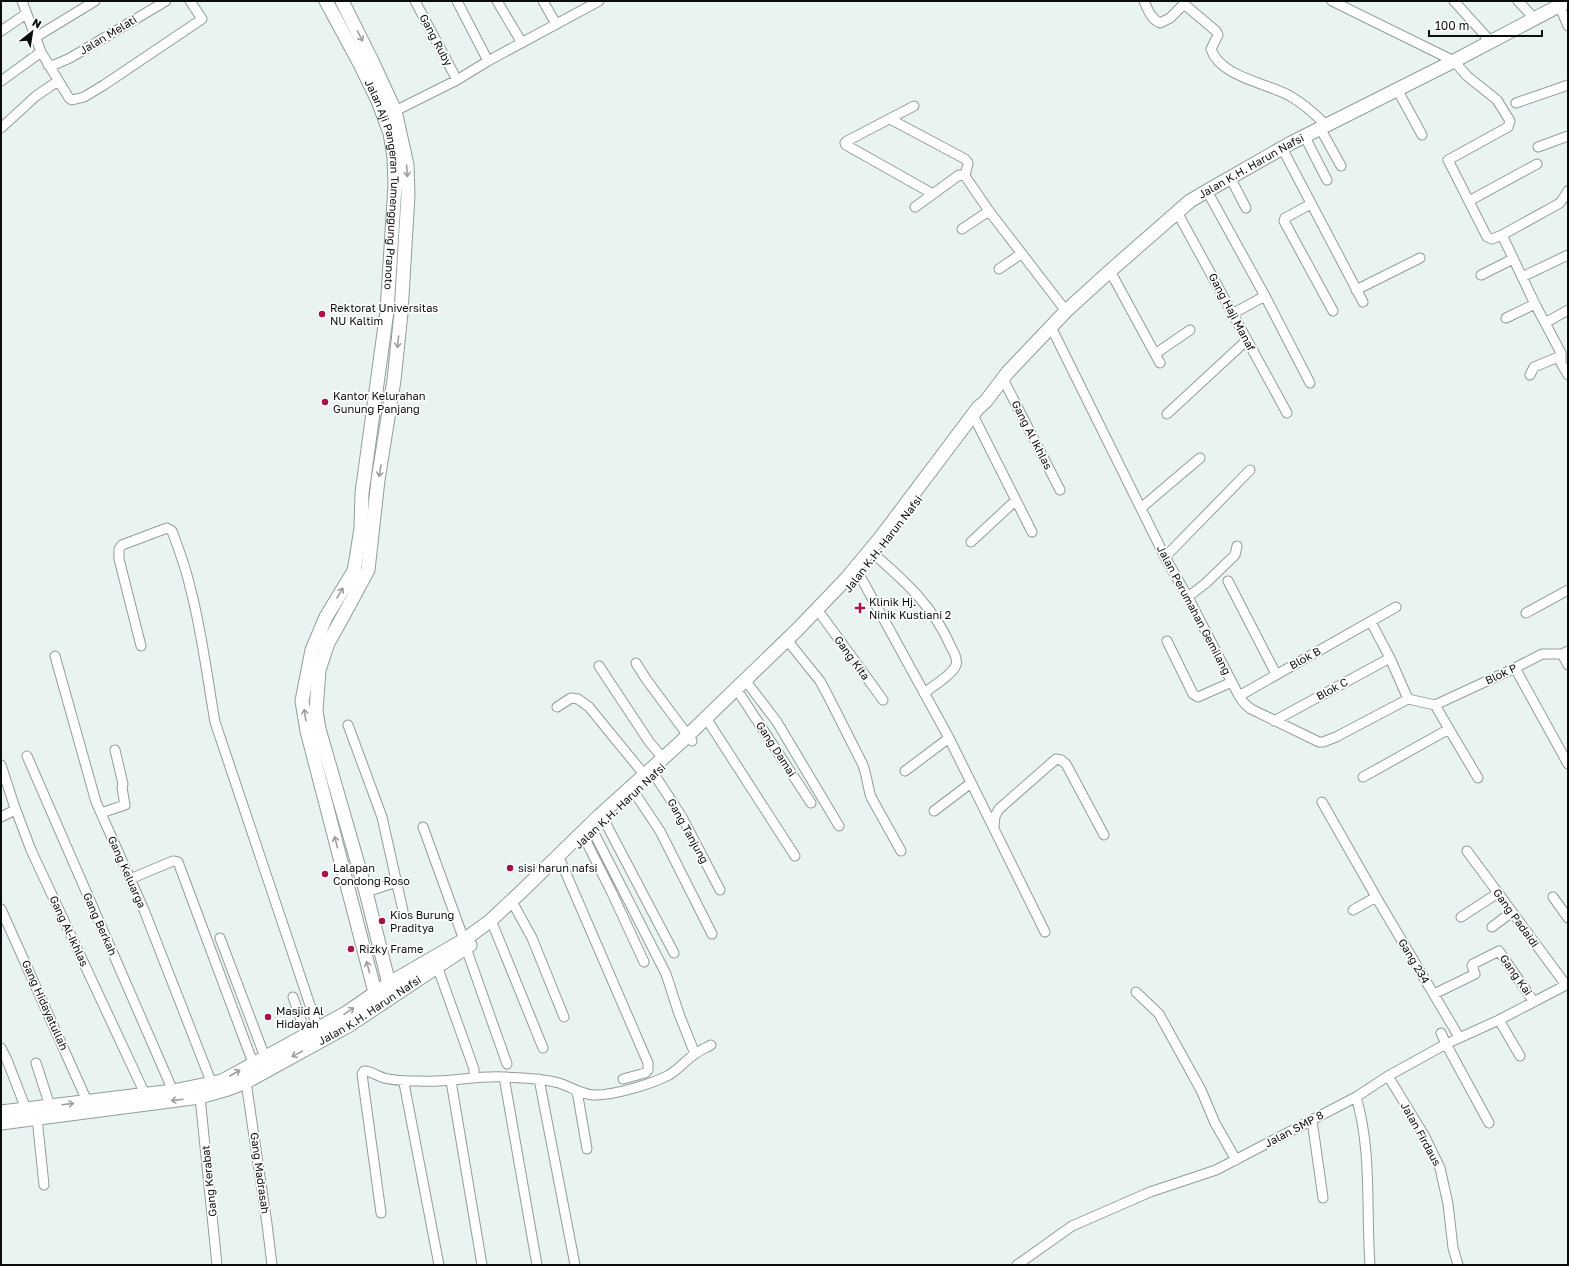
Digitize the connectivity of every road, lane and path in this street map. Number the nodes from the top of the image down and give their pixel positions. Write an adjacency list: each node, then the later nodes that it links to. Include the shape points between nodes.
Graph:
1 (22, 1): 19 (street)
2 (96, 1): 24 (street)
3 (166, 1): 30 (street, Jalan Melati, via 70,58)
4 (190, 1): 33 (street, via 202,19 104,85 84,97 72,100)
5 (326, 1): 78 (main road, Jalan Aji Pangeran Tumenggung Pranoto, via 378,101 390,133 395,185)
6 (342, 1): 38 (main road, Jalan Aji Pangeran Tumenggung Pranoto, one-way to 38)
7 (415, 1): 31 (street, Gang Ruby)
8 (457, 1): 28 (street)
9 (497, 1): 26 (street)
10 (543, 1): 21 (street)
11 (599, 1): 17 (street)
12 (1144, 1): 16 (street, via 1150,15 1160,23 1170,18)
13 (1332, 1): 29 (street)
14 (1454, 1): 25 (street)
15 (1518, 1): 20 (street)
16 (1185, 2): 41 (street, via 1216,31 1218,35 1211,49 1223,65 1250,80 1290,96 1312,112)
17 (588, 3): 21 (street)
18 (1564, 3): 20 (main road, Jalan K.H. Harun Nafsi); 22 (street)
19 (26, 14): 23 (street); 24 (street)
20 (1534, 18): 25 (main road, Jalan K.H. Harun Nafsi)
21 (556, 24): 26 (street)
22 (1568, 26)
23 (1, 31)
24 (36, 37): 27 (street)
25 (1491, 42): 29 (main road, Jalan K.H. Harun Nafsi)
26 (522, 43): 28 (street)
27 (41, 52): 30 (street); 32 (street)
28 (488, 61): 31 (street)
29 (1454, 61): 35 (main road, Jalan K.H. Harun Nafsi); 57 (street, via 1467,76 1497,100 1510,121 1506,129 1448,160)
30 (48, 65): 33 (street)
31 (457, 80): 38 (street)
32 (1, 81)
33 (58, 81): 42 (street, via 36,96)
34 (1568, 85): 36 (street)
35 (1397, 89): 41 (main road, Jalan K.H. Harun Nafsi); 44 (street)
36 (1516, 103)
37 (914, 106): 39 (street)
38 (395, 111): 81 (main road, Jalan Aji Pangeran Tumenggung Pranoto, one-way to 81, via 407,165 408,195)
39 (901, 113): 40 (street); 43 (street)
40 (890, 119): 43 (street); 56 (street, via 847,141 846,145)
41 (1323, 127): 46 (main road, Jalan K.H. Harun Nafsi); 50 (street)
42 (1, 128)
43 (920, 135): 51 (street, via 965,159 968,163)
44 (1422, 135)
45 (1568, 136): 47 (street)
46 (1305, 137): 48 (main road, Jalan K.H. Harun Nafsi); 53 (street)
47 (1538, 147)
48 (1282, 148): 52 (main road, Jalan K.H. Harun Nafsi); 58 (street)
49 (1537, 164): 57 (street)
50 (1341, 166)
51 (965, 176): 56 (street, via 959,176); 61 (street)
52 (1230, 178): 54 (main road, Jalan K.H. Harun Nafsi); 60 (street)
53 (1327, 180)
54 (1207, 190): 62 (main road, Jalan K.H. Harun Nafsi); 74 (street)
55 (1568, 191): 64 (street, via 1560,203)
56 (933, 194): 59 (street)
57 (1468, 201): 64 (street, via 1487,237 1492,239)
58 (1311, 204): 73 (street); 80 (street, via 1284,220)
59 (915, 207)
60 (1246, 208)
61 (989, 211): 63 (street); 65 (street)
62 (1177, 212): 70 (main road, Jalan K.H. Harun Nafsi); 82 (street, Gang Haji Manaf)
63 (962, 229)
64 (1502, 235): 68 (street)
65 (1021, 254): 69 (street); 79 (street)
66 (1568, 255): 72 (street)
67 (1420, 258): 73 (street)
68 (1513, 259): 71 (street); 72 (street)
69 (999, 269)
70 (1110, 271): 79 (main road, Jalan K.H. Harun Nafsi); 89 (street)
71 (1481, 275)
72 (1522, 277): 76 (street)
73 (1356, 290): 75 (street)
74 (1265, 296): 82 (street); 94 (street)
75 (1363, 302)
76 (1535, 304): 83 (street); 84 (street)
77 (1568, 310): 84 (street)
78 (387, 311): 81 (main road); 199 (main road, Jalan Aji Pangeran Tumenggung Pranoto, one-way to 78, via 307,731 302,702 312,650 326,617 354,571)
79 (1066, 311): 85 (main road, Jalan K.H. Harun Nafsi)
80 (1333, 311)
81 (401, 313): 174 (main road, Jalan Aji Pangeran Tumenggung Pranoto, one-way to 174, via 368,570 328,643 319,670 316,711)
82 (1232, 314): 87 (street, Gang Haji Manaf)
83 (1506, 318)
84 (1545, 323): 88 (street)
85 (1051, 327): 93 (main road, Jalan K.H. Harun Nafsi); 103 (street, Jalan Perumahan Gemilang)
86 (1190, 330): 89 (street)
87 (1247, 340): 96 (street, Gang Haji Manaf); 97 (street)
88 (1562, 351): 91 (street, via 1534,367); 92 (street, via 1561,363)
89 (1155, 354): 90 (street)
90 (1160, 362)
91 (1530, 374)
92 (1568, 375)
93 (1003, 379): 95 (main road, Jalan K.H. Harun Nafsi); 101 (street, Gang Al Ikhlas)
94 (1310, 383)
95 (986, 401): 98 (main road, Jalan K.H. Harun Nafsi); 105 (main road, Jalan K.H. Harun Nafsi, via 978,408)
96 (1287, 413)
97 (1167, 414)
98 (976, 420): 102 (street); 105 (main road, Jalan K.H. Harun Nafsi)
99 (1200, 458): 103 (street)
100 (1250, 470): 109 (street)
101 (1060, 490)
102 (1016, 500): 104 (street); 106 (street)
103 (1141, 508): 109 (street, Jalan Perumahan Gemilang)
104 (1032, 532)
105 (884, 539): 108 (main road, Jalan K.H. Harun Nafsi); 119 (main road, Jalan K.H. Harun Nafsi)
106 (971, 542)
107 (1237, 546): 113 (street, via 1235,555)
108 (876, 556): 110 (main road, Jalan K.H. Harun Nafsi); 131 (street, via 923,600 947,637 956,658 954,669)
109 (1165, 557): 113 (street, Jalan Perumahan Gemilang)
110 (860, 576): 116 (main road, Jalan K.H. Harun Nafsi); 131 (street)
111 (1228, 581): 128 (street)
112 (1568, 590): 115 (street)
113 (1190, 602): 129 (street, Jalan Perumahan Gemilang)
114 (1396, 606): 117 (street, Blok B)
115 (1526, 613)
116 (822, 616): 119 (main road, Jalan K.H. Harun Nafsi); 135 (street, Gang Kita)
117 (1371, 622): 123 (street); 128 (street, Blok B)
118 (1167, 641): 129 (street, via 1193,694 1204,695)
119 (790, 643): 130 (main road, Jalan K.H. Harun Nafsi); 167 (street, via 826,692 862,762 871,797)
120 (141, 646): 203 (street, via 119,559 119,550 122,545 167,528 172,531 190,587 202,640 215,722)
121 (1565, 653): 125 (street); 127 (street, Blok P, via 1542,654)
122 (55, 656): 159 (street, Gang Keluarga)
123 (1390, 658): 134 (street); 139 (street, Blok C)
124 (636, 663): 142 (street)
125 (1568, 665)
126 (599, 666): 146 (street, via 650,743)
127 (1515, 668): 136 (street, Blok P); 147 (street)
128 (1276, 674): 133 (street, Blok B)
129 (1232, 682): 133 (street, Jalan Perumahan Gemilang)
130 (748, 683): 132 (main road, Jalan K.H. Harun Nafsi); 138 (main road, Jalan K.H. Harun Nafsi); 162 (street, via 777,722)
131 (924, 693): 143 (street)
132 (741, 696): 138 (main road, Jalan K.H. Harun Nafsi); 156 (street, Gang Damai)
133 (1239, 696): 139 (street, Jalan Perumahan Gemilang, via 1251,709)
134 (1408, 699): 136 (street); 139 (street, Jalan Perumahan Gemilang, via 1336,738 1323,742)
135 (883, 700)
136 (1435, 705): 141 (street)
137 (557, 707): 150 (street, Gang Tanjung, via 571,698 584,702)
138 (708, 721): 142 (main road, Jalan K.H. Harun Nafsi); 169 (street)
139 (1274, 721)
140 (348, 725): 172 (street, via 382,817)
141 (1449, 729): 151 (street); 152 (street)
142 (690, 738): 146 (main road, Jalan K.H. Harun Nafsi); 150 (main road, Jalan K.H. Harun Nafsi)
143 (949, 738): 149 (street); 153 (street)
144 (115, 750): 159 (street, via 125,805)
145 (26, 756): 226 (street, Gang Berkah)
146 (663, 758): 150 (main road, Jalan K.H. Harun Nafsi)
147 (1568, 764)
148 (1, 765): 157 (street, Gang Al-Ikhlas)
149 (905, 771)
150 (649, 776): 154 (main road, Jalan K.H. Harun Nafsi); 165 (main road, Jalan K.H. Harun Nafsi); 173 (street, Gang Tanjung, via 682,817)
151 (1363, 777)
152 (1478, 778)
153 (971, 783): 158 (street); 164 (street)
154 (634, 792): 161 (main road, Jalan K.H. Harun Nafsi); 188 (street, via 660,831)
155 (1322, 802): 176 (street, Gang 234)
156 (811, 803)
157 (16, 810): 160 (street); 228 (street, Gang Al-Ikhlas, via 31,850)
158 (934, 811)
159 (101, 813): 171 (street, Gang Keluarga)
160 (1, 818)
161 (604, 820): 165 (main road, Jalan K.H. Harun Nafsi); 191 (street)
162 (839, 826)
163 (423, 827): 190 (street)
164 (994, 828): 166 (street, via 995,816 999,809 1056,759 1066,764); 187 (street)
165 (586, 835): 170 (main road, Jalan K.H. Harun Nafsi); 190 (main road, Jalan K.H. Harun Nafsi); 192 (street); 211 (street, via 666,974)
166 (1104, 835)
167 (900, 851)
168 (1467, 851): 175 (street, Gang Padaidi)
169 (795, 856)
170 (561, 862): 178 (main road, Jalan K.H. Harun Nafsi); 221 (street, via 648,1063 648,1070 645,1073)
171 (130, 879): 215 (street, via 173,861 178,862); 225 (street, Gang Keluarga)
172 (397, 882): 174 (street); 181 (street)
173 (720, 890)
174 (366, 892): 195 (main road, Jalan Aji Pangeran Tumenggung Pranoto)
175 (1498, 893): 182 (street, Gang Padaidi); 183 (street)
176 (1376, 897): 180 (street); 197 (street, Gang 234)
177 (1554, 897): 184 (street)
178 (515, 906): 185 (main road, Jalan K.H. Harun Nafsi); 201 (street, via 532,938)
179 (1, 909): 231 (street, Gang Hidayatullah)
180 (1353, 910)
181 (403, 911)
182 (1512, 912): 186 (street); 194 (street, Gang Padaidi)
183 (1461, 917)
184 (1568, 918)
185 (493, 925): 190 (main road, Jalan K.H. Harun Nafsi); 210 (street)
186 (1492, 927)
187 (1045, 932)
188 (712, 934)
189 (220, 938): 213 (street)
190 (465, 944): 193 (main road, Jalan K.H. Harun Nafsi); 216 (street)
191 (674, 953)
192 (644, 962)
193 (436, 963): 195 (main road, Jalan K.H. Harun Nafsi); 217 (street)
194 (1567, 985): 200 (street, Jalan SMP 8)
195 (390, 990): 199 (main road, Jalan K.H. Harun Nafsi)
196 (1136, 992): 240 (street, via 1159,1014)
197 (1434, 994): 200 (street, Gang Kai, via 1475,974 1472,966 1475,963 1500,952); 206 (street, Gang 234)
198 (293, 997): 205 (street)
199 (376, 999): 203 (main road, Jalan K.H. Harun Nafsi, one-way to 199); 224 (main road, Jalan K.H. Harun Nafsi, one-way to 224, via 348,1026)
200 (1534, 1002): 202 (street, Jalan SMP 8)
201 (564, 1017)
202 (1499, 1020): 206 (street, Jalan SMP 8); 212 (street)
203 (318, 1029): 205 (main road, Jalan K.H. Harun Nafsi)
204 (1441, 1033): 207 (street)
205 (306, 1034): 213 (main road, Jalan K.H. Harun Nafsi)
206 (1459, 1037): 207 (street, Jalan SMP 8)
207 (1446, 1044): 218 (street, Jalan SMP 8); 237 (street)
208 (711, 1045): 211 (street)
209 (1, 1048): 234 (street, via 7,1060)
210 (544, 1048)
211 (695, 1054): 227 (street, via 670,1074 652,1082 607,1094 593,1095)
212 (1520, 1056)
213 (265, 1057): 215 (main road, Jalan K.H. Harun Nafsi)
214 (36, 1063): 232 (street)
215 (253, 1063): 225 (main road, Jalan K.H. Harun Nafsi, one-way to 215)
216 (507, 1064)
217 (474, 1074): 219 (street); 223 (street)
218 (1388, 1076): 230 (street, Jalan SMP 8); 252 (street, Jalan Firdaus, via 1424,1135 1440,1168)
219 (504, 1077): 220 (street); 248 (street)
220 (539, 1079): 227 (street, via 560,1083); 249 (street)
221 (623, 1079)
222 (406, 1080): 223 (street); 243 (street, via 383,1078 368,1071 362,1074); 246 (street, via 404,1083)
223 (451, 1081): 247 (street)
224 (246, 1082): 229 (main road, Jalan K.H. Harun Nafsi); 245 (street, Gang Madrasah)
225 (212, 1084): 226 (main road, Jalan K.H. Harun Nafsi)
226 (173, 1091): 228 (main road, Jalan K.H. Harun Nafsi)
227 (576, 1091): 239 (street)
228 (145, 1094): 231 (main road, Jalan K.H. Harun Nafsi)
229 (200, 1097): 235 (main road, Jalan K.H. Harun Nafsi, one-way to 235); 244 (street, Gang Kerabat)
230 (1356, 1097): 236 (street, Jalan SMP 8); 251 (street, via 1366,1139)
231 (87, 1101): 232 (main road, Jalan K.H. Harun Nafsi, one-way to 231)
232 (50, 1106): 234 (main road, Jalan K.H. Harun Nafsi)
233 (1, 1112): 234 (main road, Jalan K.H. Harun Nafsi)
234 (20, 1114): 235 (main road, Jalan K.H. Harun Nafsi); 238 (main road, Jalan K.H. Harun Nafsi)
235 (37, 1118): 241 (street)
236 (1312, 1120): 240 (street, Jalan SMP 8); 242 (street)
237 (1489, 1123)
238 (1, 1124)
239 (587, 1149)
240 (1236, 1160): 250 (street, Jalan SMP 8, via 1216,1170 1150,1192 1072,1226)
241 (44, 1185)
242 (1323, 1198)
243 (381, 1213)
244 (217, 1265)
245 (272, 1265)
246 (439, 1265)
247 (482, 1265)
248 (537, 1265)
249 (575, 1265)
250 (1017, 1265)
251 (1370, 1265)
252 (1458, 1265)

